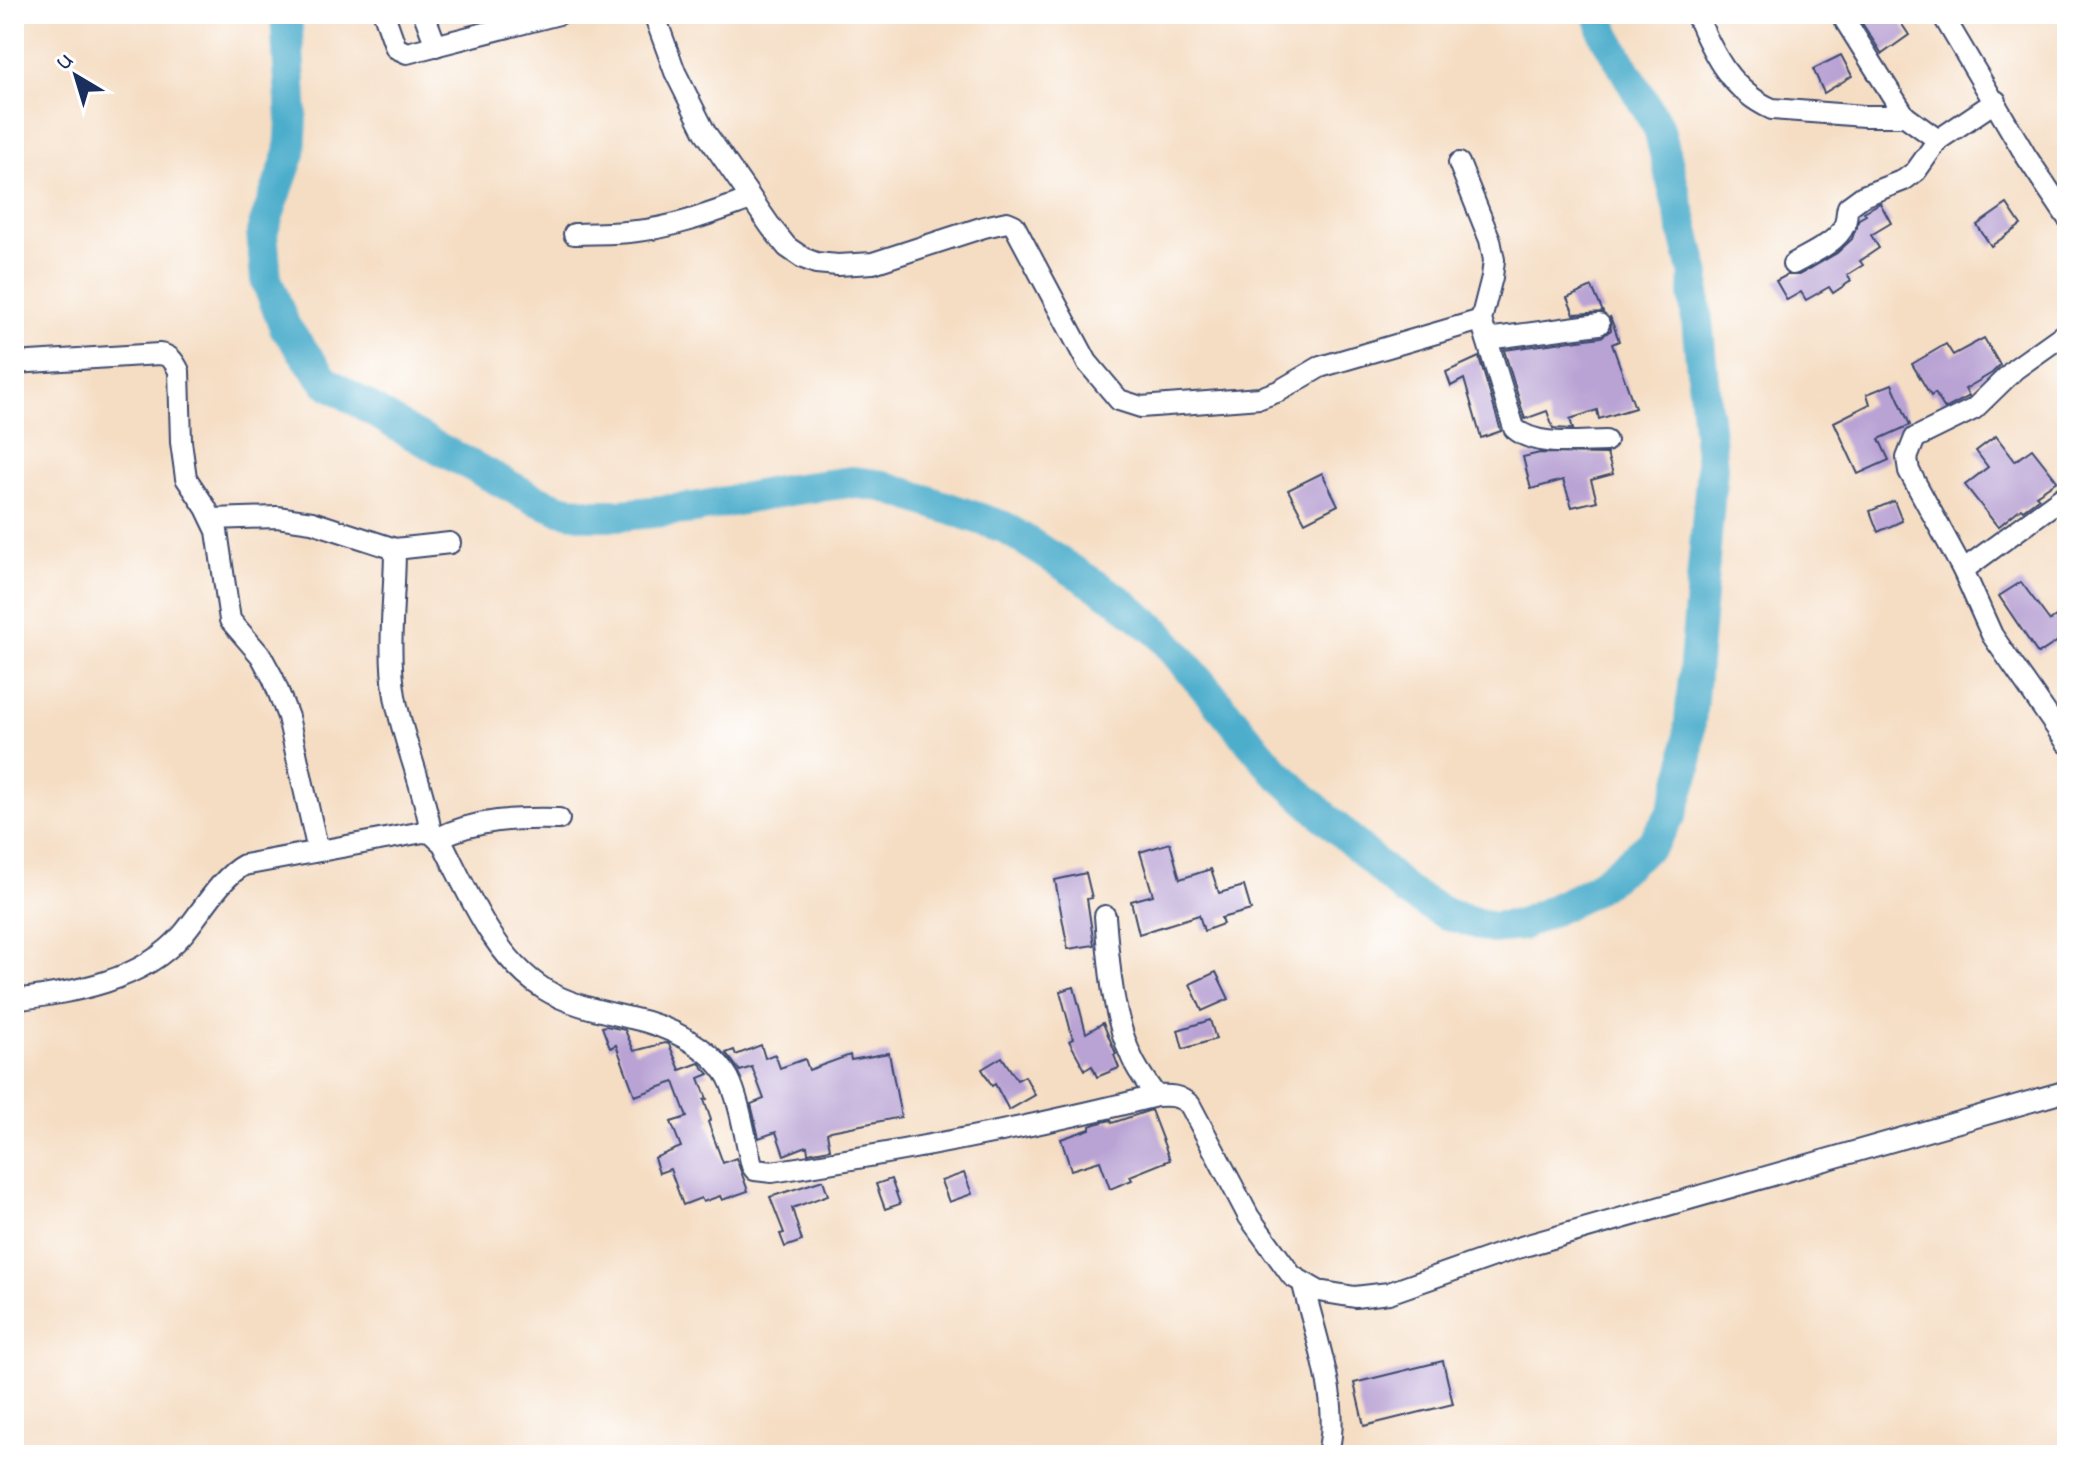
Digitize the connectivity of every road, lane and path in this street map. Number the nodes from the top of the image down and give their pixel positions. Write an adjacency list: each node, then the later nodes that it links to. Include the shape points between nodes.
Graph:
1 (384, 14): 8 (street, via 400,52)
2 (424, 14): 8 (street)
3 (559, 14): 8 (street)
4 (654, 14): 13 (street, via 692,109)
5 (1696, 14): 10 (street, via 1731,80 1772,109)
6 (1841, 14): 10 (street)
7 (1942, 14): 9 (street)
8 (436, 46)
9 (1996, 101): 11 (street); 14 (street)
10 (1905, 116): 11 (street)
11 (1938, 140): 16 (street, via 1916,171 1848,207 1844,227 1832,240)
12 (1459, 163): 18 (street, via 1481,212 1494,260)
13 (751, 199): 15 (street, via 685,222); 18 (street, via 787,247 816,263 873,263 984,227 1014,225 1087,362 1119,400 1141,407 1260,398 1320,367)
14 (2067, 217)
15 (574, 234)
16 (1793, 264)
17 (1599, 324): 18 (street)
18 (1484, 330): 21 (street, via 1510,419 1521,434 1557,441)
19 (2067, 332): 26 (street, via 2015,369 1974,409 1928,430 1908,449 1909,471)
20 (14, 363): 23 (street, via 166,355 174,361 186,478)
21 (1606, 441)
22 (2063, 497): 26 (street)
23 (212, 519): 25 (street, via 312,522); 30 (street, via 230,620 261,656 278,690 296,745)
24 (450, 543): 25 (street)
25 (395, 549): 29 (street, via 392,671)
26 (1963, 570): 27 (street, via 2003,653)
27 (2067, 743)
28 (559, 819): 29 (street, via 498,820)
29 (435, 835): 30 (street, via 423,832); 34 (street, via 493,935 525,974 571,1002 663,1027 718,1064 732,1087 755,1170 890,1154)
30 (318, 851): 32 (street, via 238,868 179,939 140,968 96,985)
31 (1105, 916): 34 (street, via 1118,1016 1134,1062)
32 (14, 1000)
33 (2067, 1091): 35 (street, via 1514,1249 1389,1293 1355,1297)
34 (1156, 1096): 35 (street, via 1171,1095 1190,1105 1261,1236)
35 (1303, 1284): 36 (street, via 1327,1377)
36 (1327, 1455)

